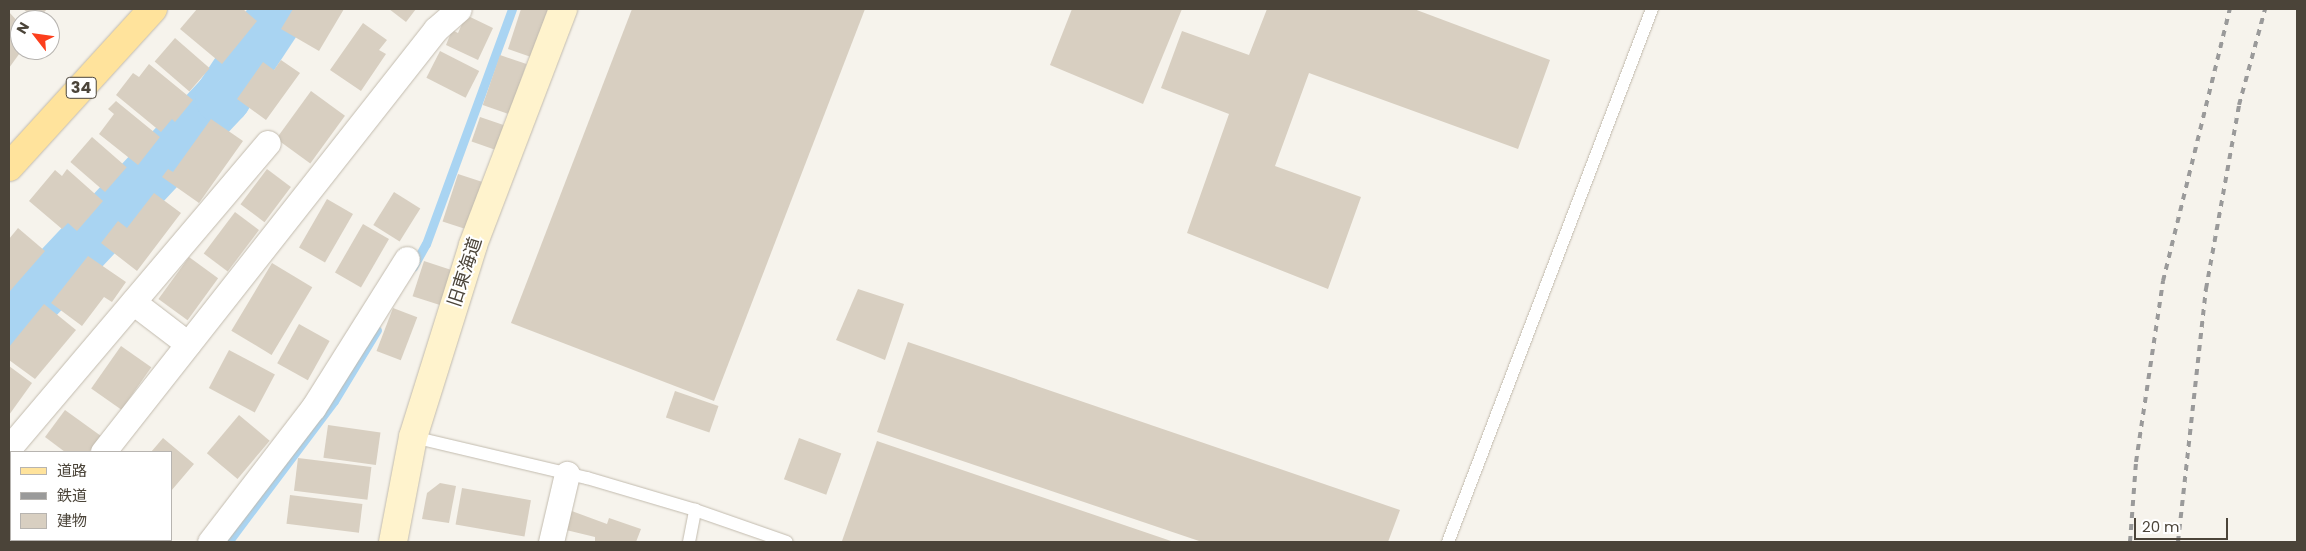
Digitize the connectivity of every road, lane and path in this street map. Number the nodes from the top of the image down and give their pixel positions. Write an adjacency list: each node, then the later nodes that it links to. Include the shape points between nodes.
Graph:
1 (153, 9): 6 (main road, 34)
2 (459, 9): 9 (street, via 436,29)
3 (562, 9): 10 (street, 旧東海道, via 473,245)
4 (1652, 9): 20 (lane)
5 (268, 143): 8 (street)
6 (9, 167)
7 (407, 259): 15 (street, via 313,408)
8 (133, 302): 9 (street); 11 (street)
9 (188, 344): 12 (street)
10 (413, 437): 13 (lane); 16 (street, 旧東海道)
11 (9, 448)
12 (104, 451)
13 (568, 474): 14 (lane); 17 (street)
14 (695, 510): 18 (lane); 19 (lane)
15 (210, 542)
16 (393, 542)
17 (551, 542)
18 (689, 542)
19 (787, 542)
20 (1448, 542)

